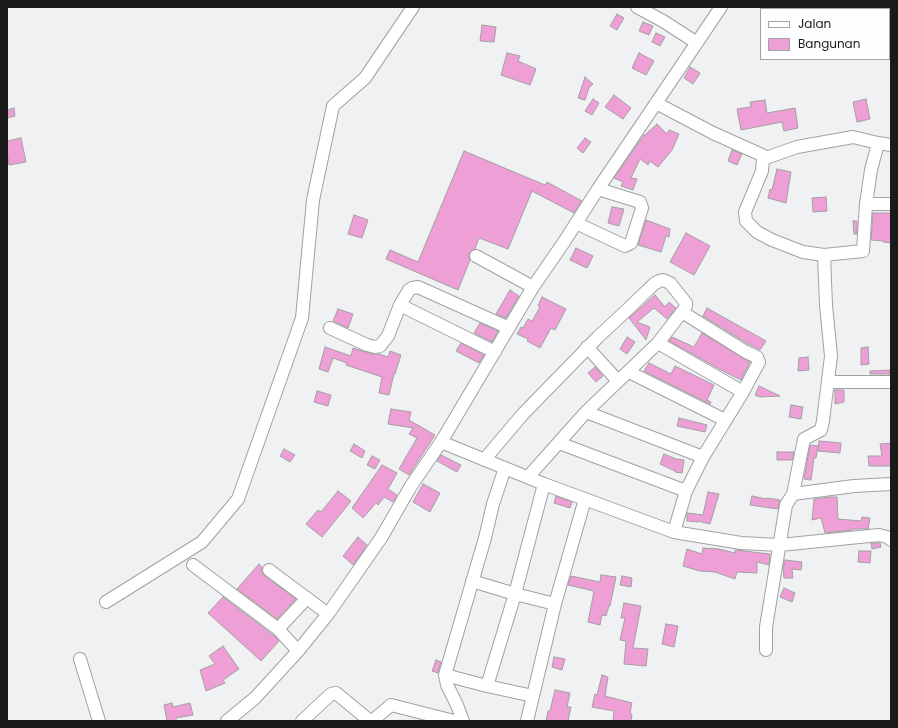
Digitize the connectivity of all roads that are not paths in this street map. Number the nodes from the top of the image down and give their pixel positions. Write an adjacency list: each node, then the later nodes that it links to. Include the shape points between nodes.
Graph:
1 (413, 7): 49 (street, via 366,78 333,106 313,200 302,318 238,499 202,542)
2 (637, 7): 4 (street)
3 (721, 7): 4 (street)
4 (697, 43): 5 (street)
5 (656, 103): 8 (street, via 758,153); 9 (street)
6 (878, 143): 7 (street); 8 (street, via 853,137 797,147); 10 (street)
7 (891, 145)
8 (764, 159): 13 (street, via 762,171 745,212 746,221 757,232 772,240 803,252)
9 (598, 189): 12 (street); 12 (street, via 640,202 642,208 631,243 625,246)
10 (866, 204): 11 (street); 13 (street, via 863,252)
11 (891, 204)
12 (576, 223): 15 (street)
13 (824, 255): 25 (street, via 831,356)
14 (476, 256): 15 (street)
15 (533, 287): 19 (street)
16 (400, 305): 18 (street, via 388,336 380,346 367,345); 19 (street, via 409,290 418,287); 22 (street)
17 (682, 312): 20 (street); 21 (street, via 687,304 684,298 670,283 659,281); 27 (street, via 759,358 759,364)
18 (330, 328)
19 (509, 328): 22 (street)
20 (658, 343): 23 (street); 27 (street)
21 (587, 347): 24 (street); 33 (street, via 523,414)
22 (495, 352): 30 (street)
23 (629, 372): 24 (street); 29 (street)
24 (618, 381): 28 (street)
25 (828, 382): 26 (street); 39 (street, via 824,421 821,430 804,439)
26 (891, 382)
27 (743, 392): 29 (street)
28 (586, 412): 31 (street); 32 (street)
29 (725, 420): 32 (street)
30 (441, 442): 33 (street); 51 (street, via 411,486 381,538)
31 (559, 443): 35 (street); 38 (street)
32 (703, 457): 38 (street)
33 (484, 460): 34 (street)
34 (505, 468): 35 (street); 46 (street)
35 (528, 477): 36 (street)
36 (544, 484): 40 (street); 47 (street)
37 (891, 484): 39 (street)
38 (686, 491): 41 (street)
39 (793, 494): 43 (street, via 786,505)
40 (585, 499): 41 (street); 50 (street)
41 (674, 532): 43 (street, via 741,543)
42 (891, 540): 43 (street, via 879,535)
43 (780, 545): 53 (street, via 766,627)
44 (193, 565): 52 (street)
45 (269, 570): 48 (street)
46 (472, 580): 47 (street); 56 (street)
47 (515, 594): 50 (street); 57 (street)
48 (307, 598): 51 (street); 52 (street)
49 (106, 602)
50 (554, 604): 58 (street)
51 (328, 614): 54 (street)
52 (278, 629): 54 (street)
53 (766, 650)
54 (298, 651): 60 (street, via 255,698)
55 (80, 659): 59 (street)
56 (446, 675): 57 (street); 64 (street, via 447,685)
57 (487, 686): 58 (street)
58 (533, 696): 65 (street)
59 (99, 721)
60 (227, 721)
61 (302, 721): 62 (street, via 336,693)
62 (371, 721): 63 (street, via 391,705)
63 (454, 721)
64 (463, 721)
65 (527, 721)

